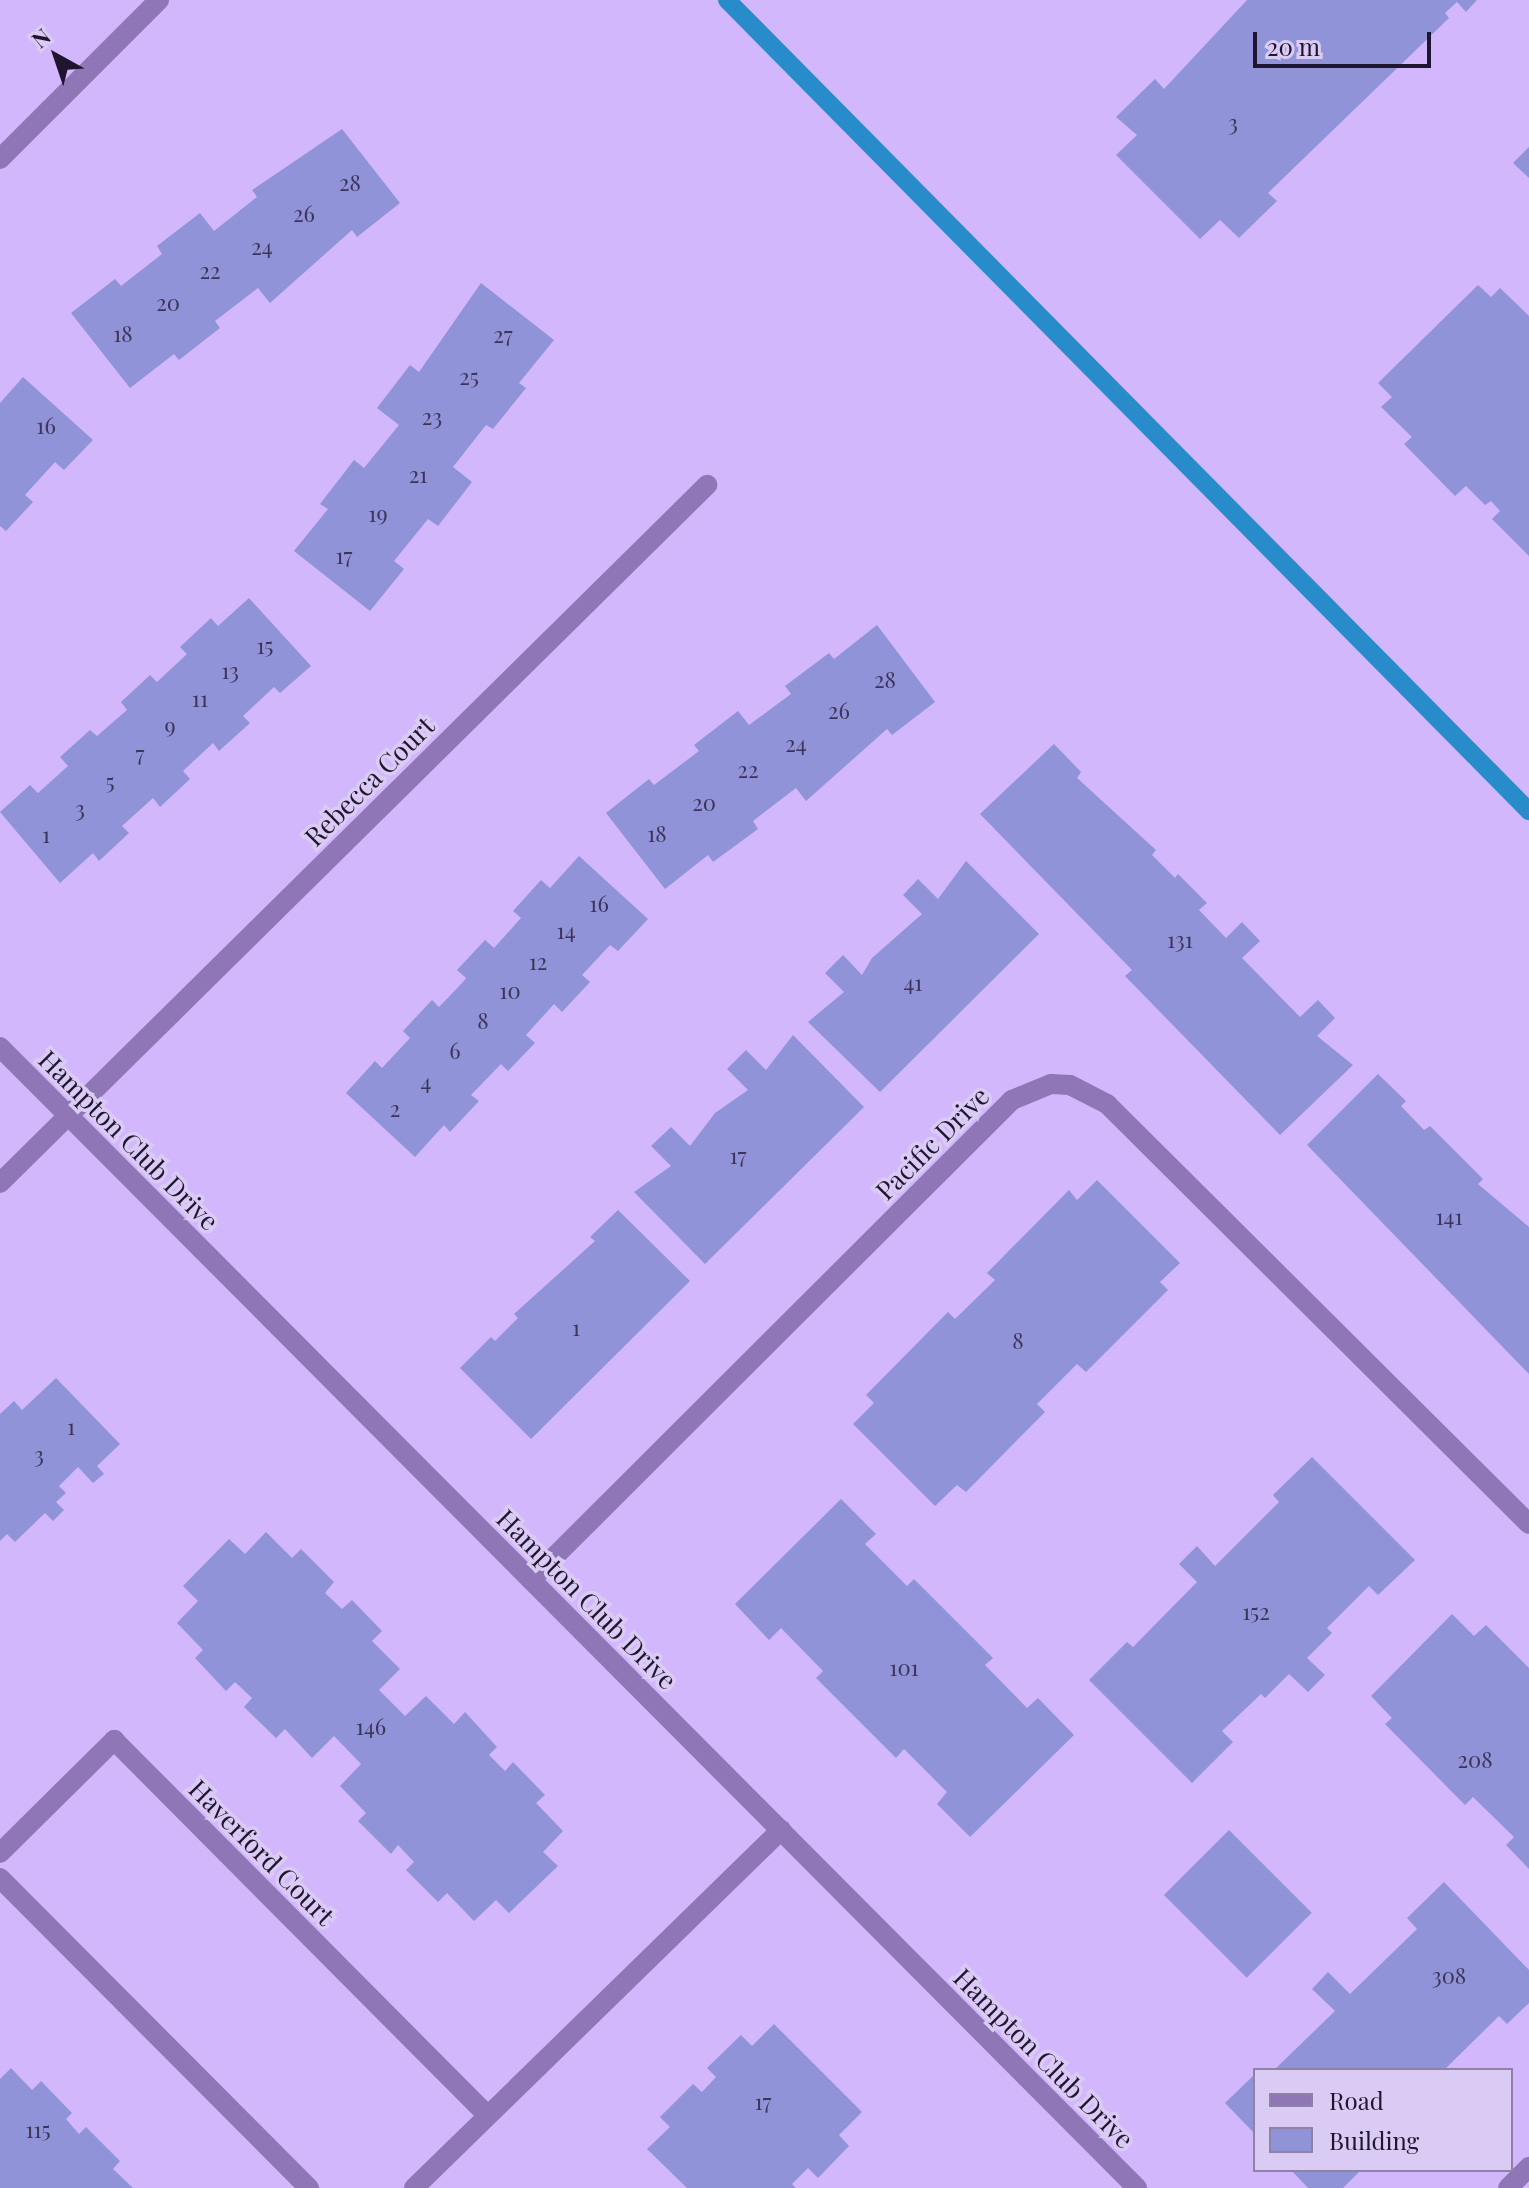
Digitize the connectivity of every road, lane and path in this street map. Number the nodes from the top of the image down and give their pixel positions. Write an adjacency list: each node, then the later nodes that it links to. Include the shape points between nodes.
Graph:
1 (159, 0): 2 (street)
2 (0, 159)
3 (707, 485): 5 (street, Rebecca Court)
4 (0, 1047): 5 (street, Hampton Club Drive)
5 (68, 1115): 6 (street, Rebecca Court); 8 (street, Hampton Club Drive)
6 (0, 1183)
7 (1529, 1524): 8 (street, Pacific Drive, via 1107,1104 1070,1085 1051,1084 1012,1100)
8 (531, 1580): 9 (street, Hampton Club Drive)
9 (781, 1830): 12 (street); 16 (street, Hampton Club Drive)
10 (0, 1853): 12 (street, Haverford Court, via 114,1740)
11 (0, 1878): 14 (street)
12 (487, 2115): 15 (street)
13 (1529, 2167): 17 (street)
14 (309, 2188)
15 (414, 2188)
16 (1137, 2188)
17 (1508, 2188)

